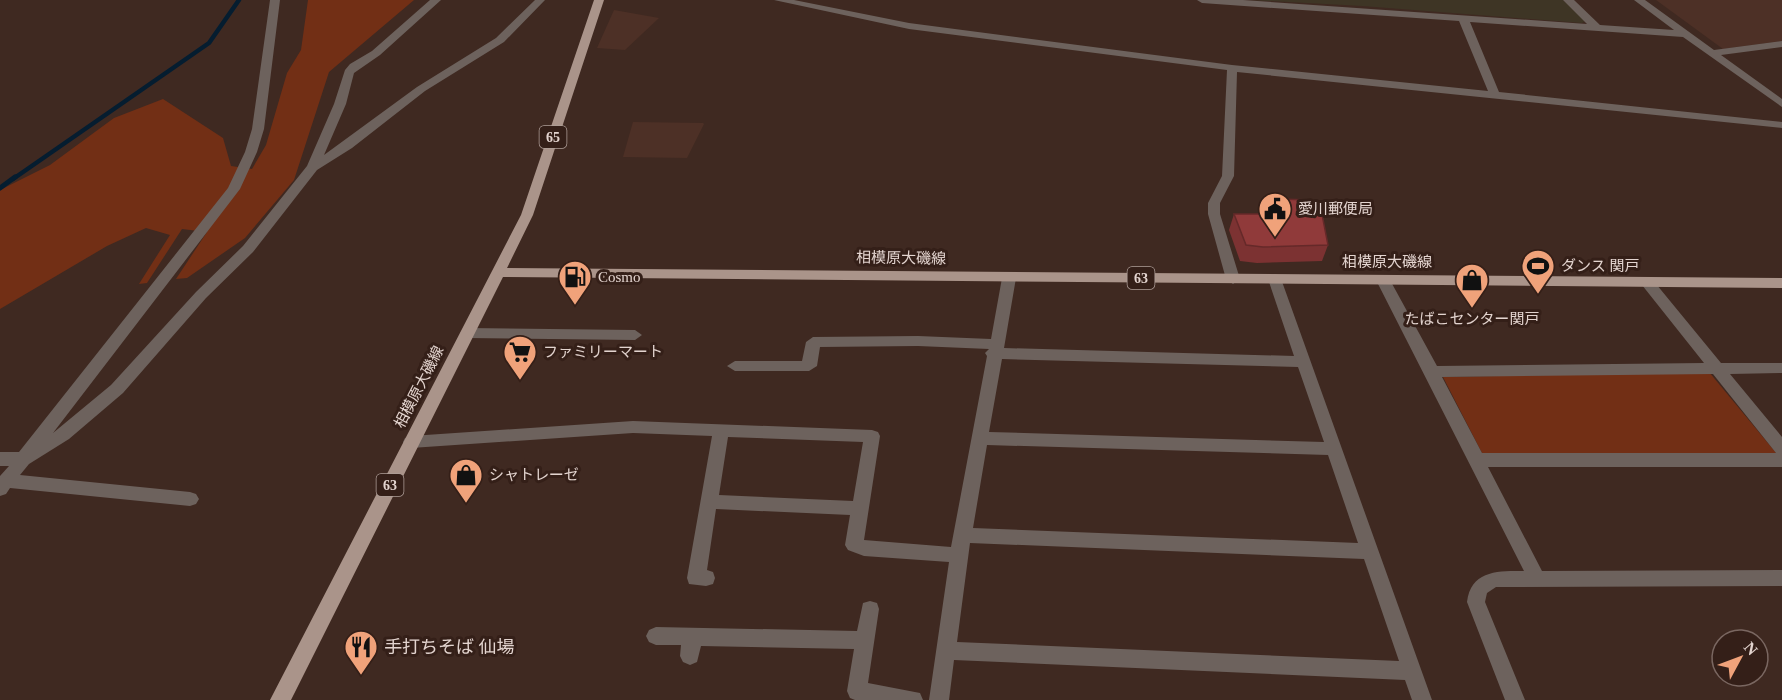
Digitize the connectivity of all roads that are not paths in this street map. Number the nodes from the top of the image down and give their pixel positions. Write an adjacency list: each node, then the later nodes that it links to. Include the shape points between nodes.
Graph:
1 (275, 0): 40 (street, via 253,147 234,189)
2 (436, 0): 18 (street, via 349,72)
3 (540, 0): 18 (street, via 500,40 421,89)
4 (599, 0): 19 (main road, 65, via 527,215)
5 (779, 0): 14 (street, via 909,26)
6 (1202, 0): 9 (street)
7 (1568, 0): 10 (street)
8 (1639, 0): 11 (street)
9 (1462, 18): 10 (street); 15 (street)
10 (1597, 28): 11 (street)
11 (1686, 34): 13 (street)
12 (1782, 44): 13 (street)
13 (1713, 53): 16 (street)
14 (1232, 68): 15 (street); 21 (street, via 1228,176 1214,203 1214,214)
15 (1495, 95): 17 (street)
16 (1782, 104)
17 (1782, 125)
18 (313, 167): 40 (street, via 248,249 117,388 63,435)
19 (500, 272): 20 (main road, 相模原大磯線 / 63); 26 (main road, 相模原大磯線 / 63)
20 (1009, 278): 21 (main road, 相模原大磯線 / 63); 28 (street)
21 (1233, 279): 22 (main road, 相模原大磯線 / 63)
22 (1275, 279): 23 (main road, 相模原大磯線 / 63); 29 (street)
23 (1383, 280): 24 (main road, 相模原大磯線 / 63); 33 (street)
24 (1647, 282): 25 (main road, 相模原大磯線 / 63); 31 (street)
25 (1782, 283)
26 (467, 333): 27 (street); 36 (main road, 相模原大磯線 / 63)
27 (635, 335)
28 (994, 349): 29 (street); 30 (street, via 918,341 813,342 809,373); 35 (street)
29 (1302, 362): 37 (street)
30 (735, 366)
31 (1718, 368): 32 (street); 33 (street); 38 (street)
32 (1782, 368)
33 (1432, 372): 41 (street)
34 (722, 430): 36 (street, via 633,428); 45 (street); 46 (street, via 872,436)
35 (979, 438): 37 (street); 47 (street)
36 (411, 442): 58 (main road, 相模原大磯線 / 63)
37 (1332, 448): 48 (street)
38 (1782, 449)
39 (0, 459): 40 (street)
40 (24, 459): 43 (street)
41 (1476, 460): 42 (street); 52 (street)
42 (1782, 460)
43 (3, 485): 44 (street)
44 (190, 499)
45 (709, 502): 46 (street); 50 (street)
46 (860, 508): 49 (street, via 854,545)
47 (964, 536): 48 (street); 49 (street)
48 (1368, 551): 57 (street)
49 (959, 555): 56 (street)
50 (696, 578)
51 (1782, 578): 52 (street)
52 (1537, 579): 62 (street, via 1494,579 1483,584 1477,593 1476,602)
53 (870, 609): 55 (street)
54 (656, 636): 55 (street, via 691,646)
55 (865, 640): 59 (street, via 857,691)
56 (945, 651): 57 (street); 60 (street)
57 (1412, 671): 61 (street)
58 (280, 700)
59 (913, 700)
60 (939, 700)
61 (1422, 700)
62 (1515, 700)

